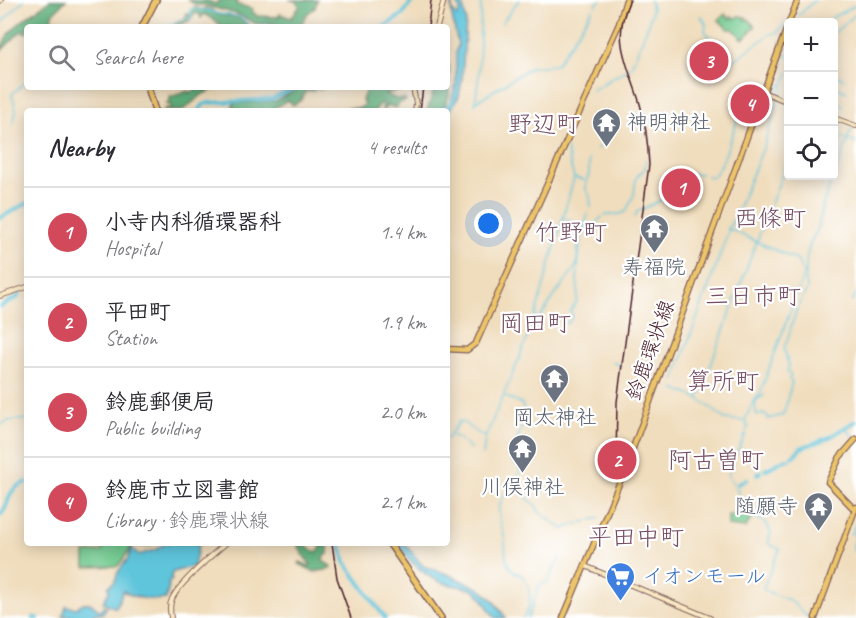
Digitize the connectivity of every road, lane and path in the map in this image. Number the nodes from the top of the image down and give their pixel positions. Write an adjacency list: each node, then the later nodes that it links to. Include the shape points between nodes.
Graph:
1 (155, 0): 6 (highway)
2 (444, 0): 7 (main road)
3 (626, 0): 19 (main road, via 619,24 477,342 469,349)
4 (798, 0): 5 (main road, 鈴鹿環状線)
5 (791, 18)
6 (143, 24)
7 (438, 24)
8 (784, 37): 11 (main road, 鈴鹿環状線)
9 (149, 90): 13 (highway)
10 (414, 90): 14 (main road)
11 (763, 92): 12 (main road); 24 (main road, 鈴鹿環状線, via 626,467)
12 (784, 100)
13 (155, 108)
14 (416, 108)
15 (838, 119): 16 (main road)
16 (856, 126)
17 (24, 288): 18 (main road)
18 (0, 296)
19 (450, 349)
20 (856, 439): 21 (main road, via 840,457 828,482)
21 (855, 509): 29 (main road)
22 (223, 546): 25 (main road, via 174,595)
23 (390, 546): 26 (highway)
24 (585, 566): 27 (main road, 鈴鹿環状線); 28 (main road)
25 (171, 618)
26 (440, 618)
27 (563, 618)
28 (710, 618)
29 (815, 618)

